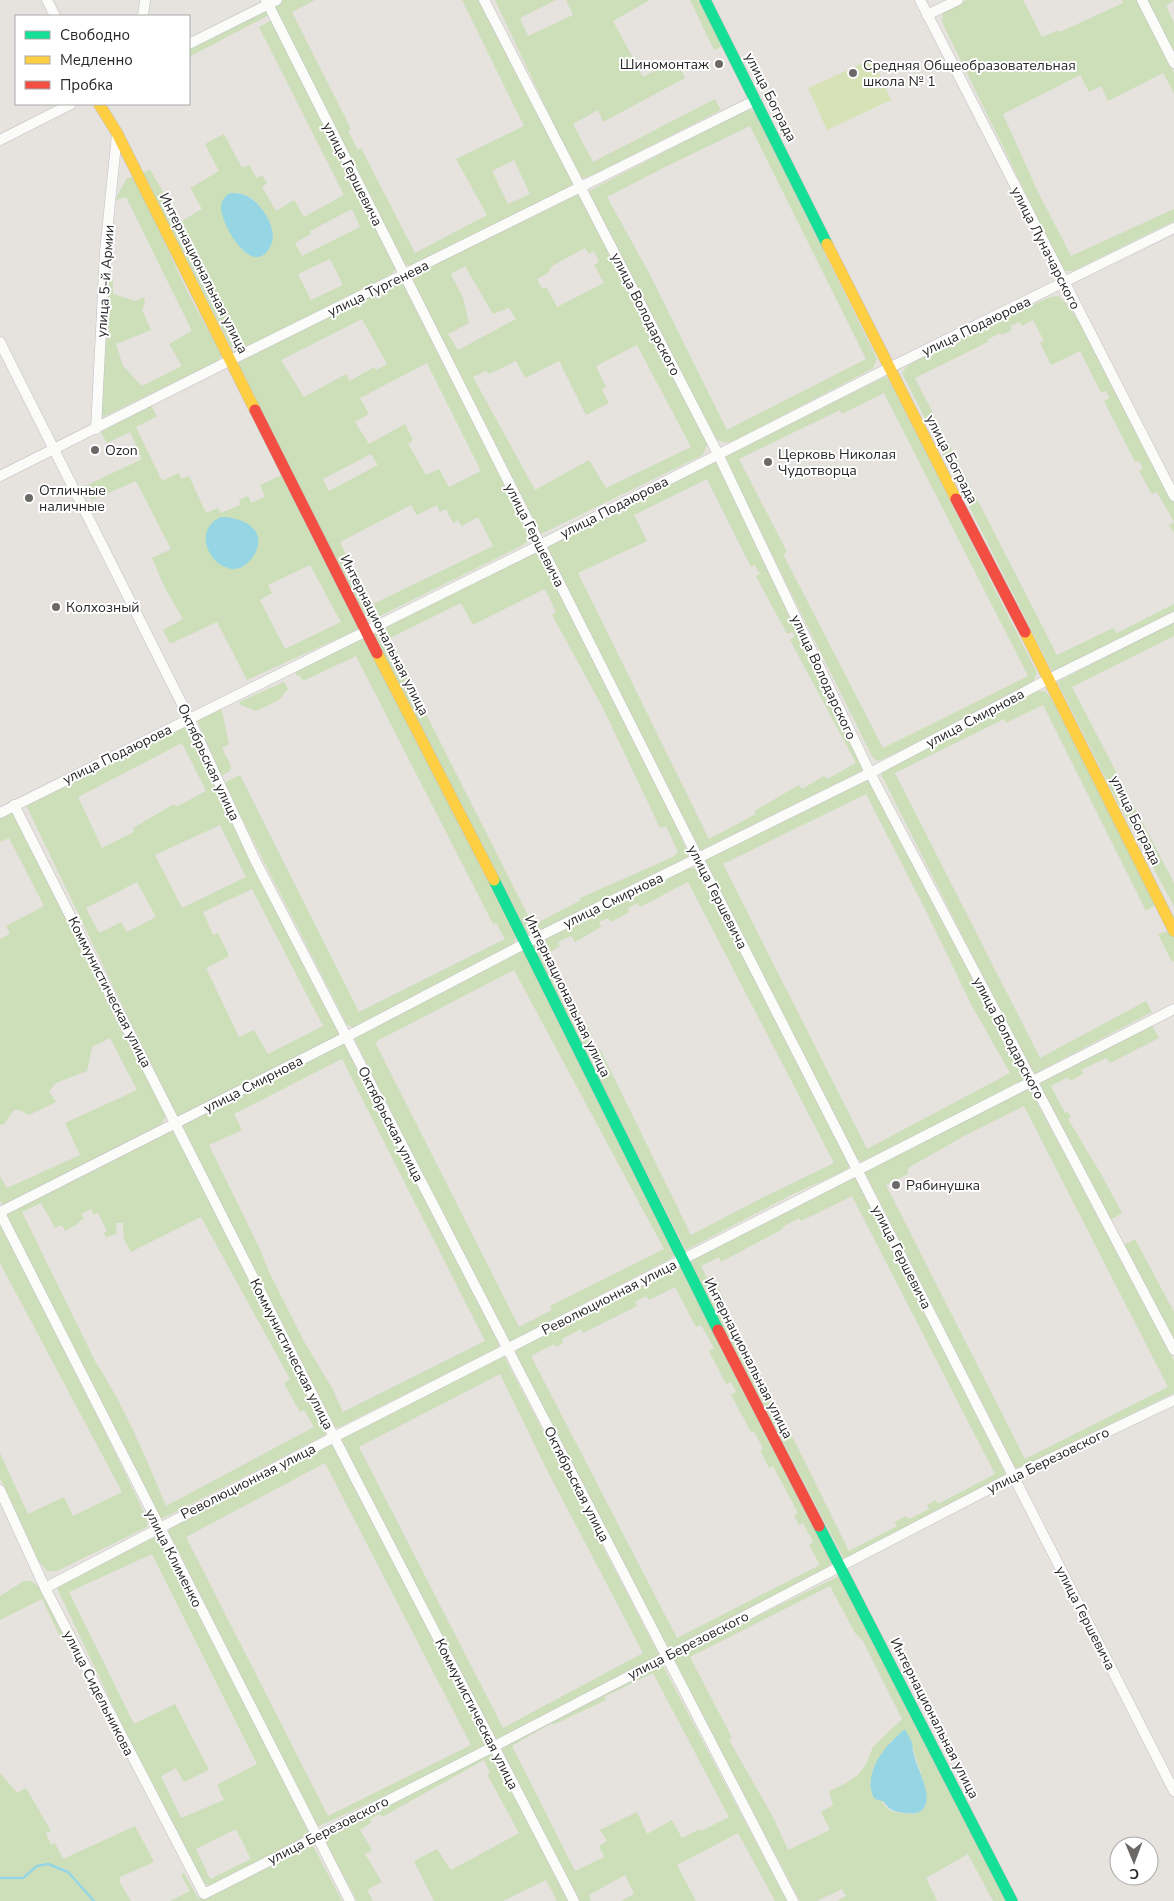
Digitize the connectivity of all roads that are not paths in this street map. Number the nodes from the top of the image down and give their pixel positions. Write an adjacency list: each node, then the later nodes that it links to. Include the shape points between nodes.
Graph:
1 (47, 0): 9 (street)
2 (145, 0): 10 (street)
3 (484, 0): 19 (street, улица Володарского)
4 (705, 0): 14 (street, улица Бограда)
5 (920, 0): 11 (street, улица Луначарского)
6 (958, 0): 11 (street)
7 (1142, 0): 13 (street)
8 (270, 1): 12 (street); 21 (street, улица Гершевича)
9 (54, 15)
10 (143, 15)
11 (927, 15): 22 (street, улица Луначарского)
12 (190, 43)
13 (1174, 64)
14 (756, 100): 19 (street, улица Тургенева); 25 (street, улица Бограда)
15 (68, 105): 18 (street)
16 (101, 105): 17 (street, Интернациональная улица)
17 (117, 133): 24 (street, Интернациональная улица); 26 (street, улица 5-й Армии, via 105,252)
18 (0, 140)
19 (582, 188): 21 (street, улица Тургенева); 28 (street, улица Володарского)
20 (1174, 228): 22 (street, улица Подаюрова)
21 (404, 275): 24 (street, улица Тургенева); 31 (street, улица Гершевича)
22 (1064, 282): 25 (street, улица Подаюрова); 30 (street, улица Луначарского)
23 (0, 342): 27 (street, Октябрьская улица)
24 (231, 360): 26 (street, улица Тургенева); 33 (street, Интернациональная улица)
25 (889, 368): 28 (street, улица Подаюрова); 34 (street, улица Бограда)
26 (96, 429): 27 (street, улица Тургенева)
27 (54, 449): 29 (street, улица Тургенева); 35 (street, Октябрьская улица)
28 (718, 454): 31 (street, улица Подаюрова); 36 (street, улица Володарского)
29 (0, 476)
30 (1174, 496)
31 (540, 545): 33 (street, улица Подаюрова); 39 (street, улица Гершевича)
32 (1174, 616): 34 (street, улица Смирнова)
33 (366, 631): 35 (street, улица Подаюрова); 41 (street, Интернациональная улица)
34 (1049, 679): 36 (street, улица Смирнова); 40 (street, улица Бограда)
35 (189, 718): 37 (street, улица Подаюрова); 43 (street, Октябрьская улица, via 251,851)
36 (870, 773): 39 (street, улица Смирнова); 44 (street, улица Володарского)
37 (14, 805): 38 (street, улица Подаюрова); 45 (street, Коммунистическая улица)
38 (0, 813)
39 (698, 858): 41 (street, улица Смирнова); 46 (street, улица Гершевича)
40 (1174, 931)
41 (526, 943): 43 (street, улица Смирнова); 48 (street, Интернациональная улица)
42 (1174, 1010): 44 (street, Революционная улица)
43 (346, 1037): 45 (street, улица Смирнова); 49 (street, Октябрьская улица)
44 (1032, 1082): 46 (street, Революционная улица); 50 (street, улица Володарского)
45 (176, 1123): 47 (street, улица Смирнова); 52 (street, Коммунистическая улица)
46 (858, 1171): 48 (street, Революционная улица); 53 (street, улица Гершевича)
47 (0, 1213): 55 (street, улица Клименко)
48 (682, 1260): 49 (street, Революционная улица); 56 (street, Интернациональная улица)
49 (508, 1349): 52 (street, Революционная улица); 58 (street, Октябрьская улица)
50 (1174, 1350)
51 (1174, 1400): 53 (street, улица Березовского)
52 (334, 1437): 55 (street, Революционная улица); 59 (street, Коммунистическая улица)
53 (1014, 1476): 56 (street, улица Березовского); 60 (street, улица Гершевича)
54 (0, 1490): 57 (street, улица Сидельникова)
55 (158, 1527): 57 (street, Революционная улица); 61 (street, улица Клименко)
56 (841, 1567): 58 (street, улица Березовского); 66 (street, Интернациональная улица)
57 (45, 1588): 62 (street, улица Сидельникова)
58 (666, 1656): 59 (street, улица Березовского); 65 (street, Октябрьская улица)
59 (493, 1747): 61 (street, улица Березовского); 64 (street, Коммунистическая улица)
60 (1174, 1791)
61 (316, 1836): 62 (street, улица Березовского); 63 (street, улица Клименко)
62 (204, 1894)
63 (350, 1901)
64 (574, 1901)
65 (793, 1901)
66 (1012, 1901)

